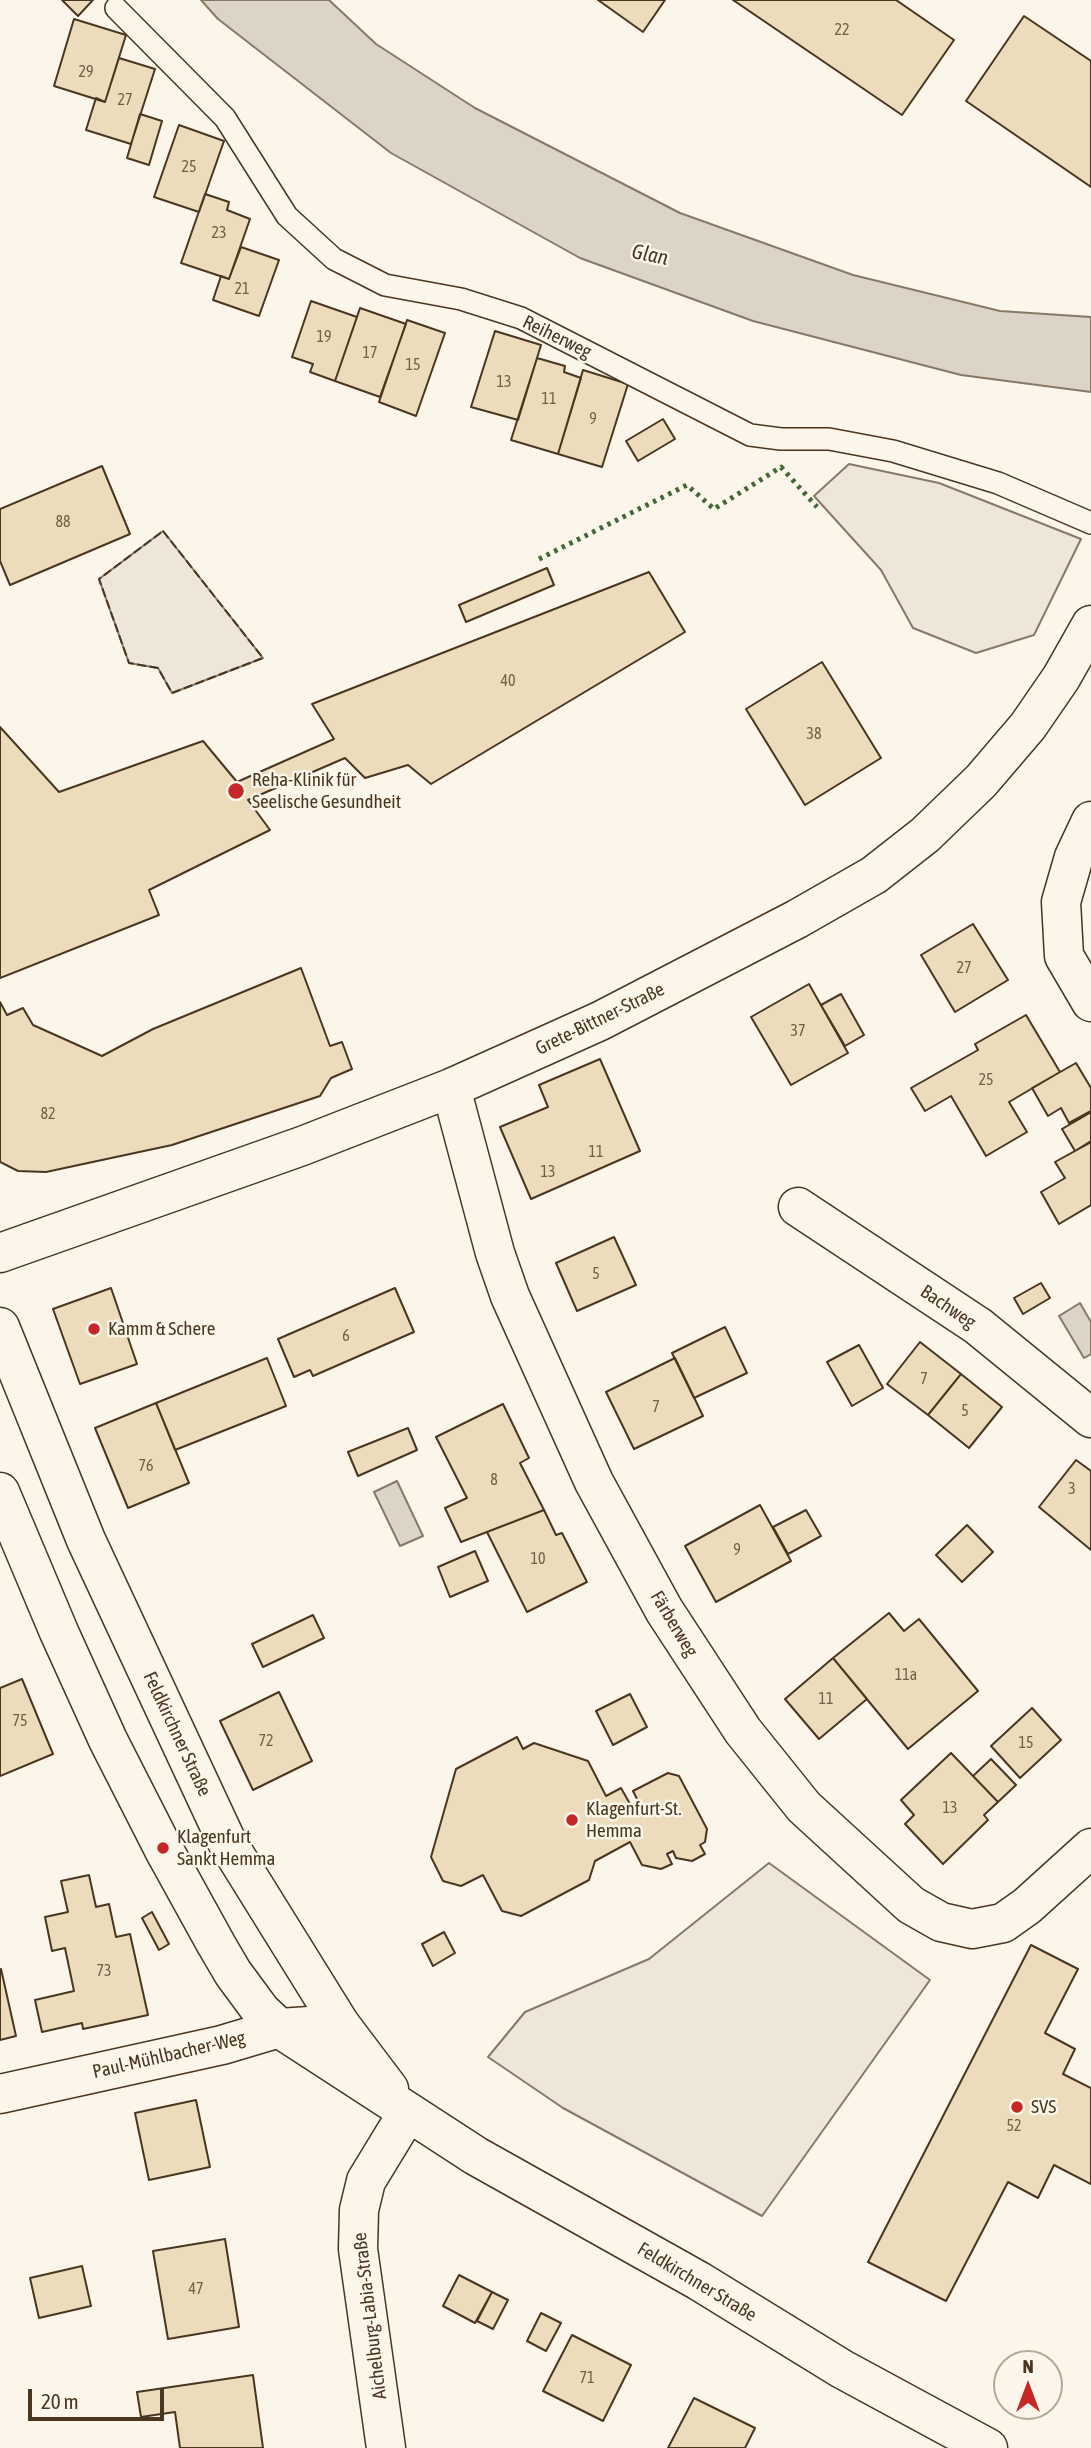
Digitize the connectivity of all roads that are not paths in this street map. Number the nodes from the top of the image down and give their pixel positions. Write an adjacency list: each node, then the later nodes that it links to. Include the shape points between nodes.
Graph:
1 (116, 8): 2 (lane, Reiherweg, via 225,118 287,216 334,259 385,285 461,299 521,318 750,435 829,439 893,452 998,484)
2 (1091, 523)
3 (1091, 625): 6 (street, Grete-Bittner-Straße, via 1028,726 981,781 925,835 874,875 600,1021)
4 (1091, 821): 5 (street, via 1061,902 1064,956)
5 (1091, 1002)
6 (451, 1088): 8 (street, Grete-Bittner-Straße); 12 (street, Färberweg, via 510,1296 594,1482 664,1610 743,1731 804,1807 911,1905 941,1922 972,1929 1003,1923)
7 (798, 1207): 10 (street, Bachweg, via 978,1326)
8 (0, 1253)
9 (0, 1327): 13 (street, Feldkirchner Straße, via 86,1540 227,1842)
10 (1091, 1418)
11 (0, 1492): 14 (street, Feldkirchner Straße, via 108,1740 163,1848 251,2001)
12 (1091, 1848)
13 (340, 2024): 14 (street, Paul-Mühlbacher-Weg); 16 (street, Feldkirchner Straße)
14 (279, 2028): 15 (street, Paul-Mühlbacher-Weg); 16 (street, Feldkirchner Straße)
15 (0, 2094)
16 (408, 2112): 17 (street, Aichelburg-Labia-Straße, via 366,2181 359,2210 358,2249); 18 (street, Feldkirchner Straße, via 797,2343)
17 (386, 2448)
18 (988, 2448)

